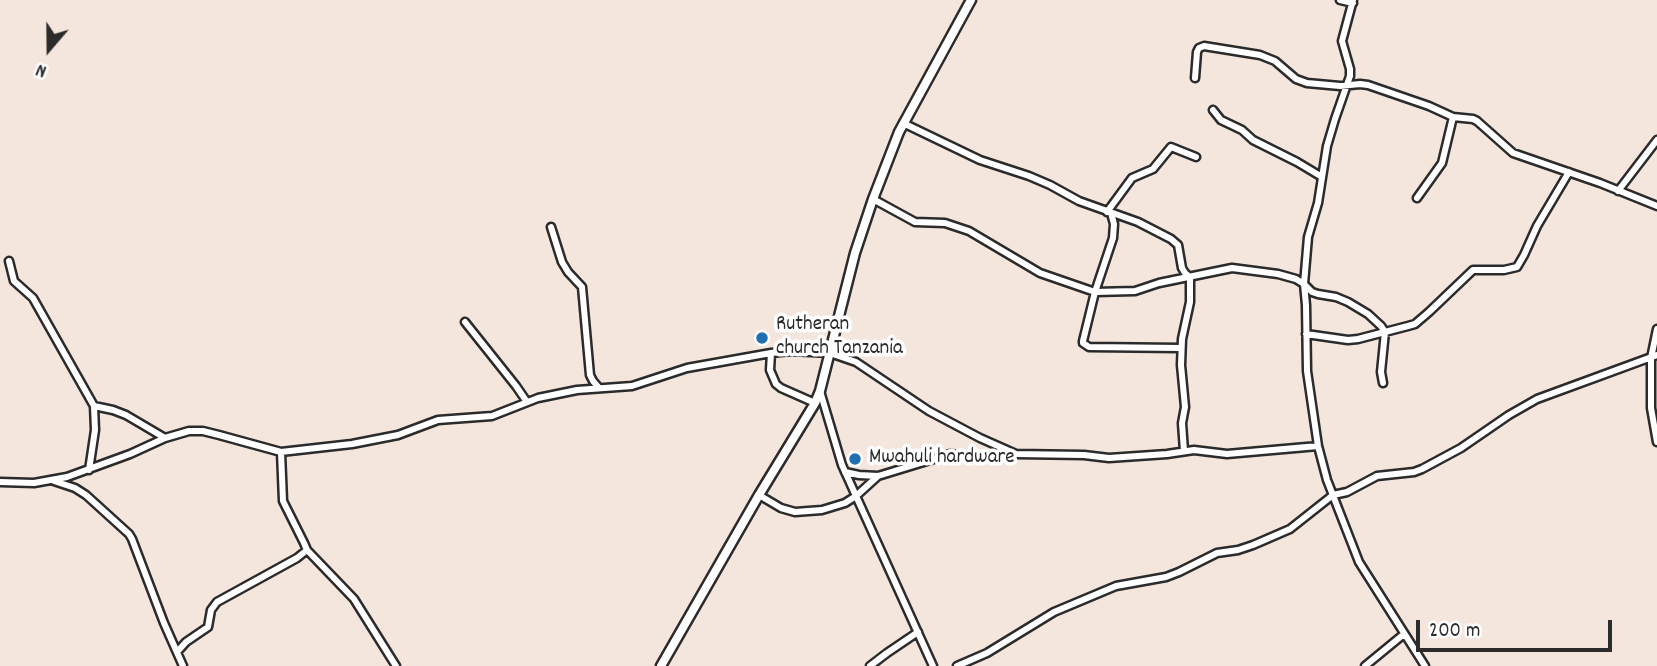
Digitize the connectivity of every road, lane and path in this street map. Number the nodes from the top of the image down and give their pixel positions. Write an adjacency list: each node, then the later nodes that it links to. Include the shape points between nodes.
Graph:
1 (971, 0): 8 (street)
2 (1340, 0): 3 (street)
3 (1353, 1): 5 (street, via 1342,41)
4 (1195, 78): 5 (street, via 1196,52 1208,46 1267,57 1307,83)
5 (1348, 85): 7 (street, via 1368,85); 12 (street, via 1332,128)
6 (1213, 110): 12 (street, via 1253,140)
7 (1453, 117): 11 (street, via 1477,121 1521,157); 14 (street, via 1442,163)
8 (903, 123): 15 (street); 17 (street, via 958,151 1029,176)
9 (1657, 139): 13 (street)
10 (1196, 158): 17 (street, via 1171,147 1153,169 1132,178)
11 (1569, 172): 13 (street); 27 (street, via 1517,267 1474,270 1415,324)
12 (1322, 177): 21 (street, via 1308,237)
13 (1618, 191): 16 (street)
14 (1417, 198)
15 (873, 199): 22 (street, via 915,222 945,223 969,231 1040,273); 31 (street)
16 (1657, 206)
17 (1109, 213): 20 (street, via 1175,242 1183,270); 22 (street, via 1113,238)
18 (551, 227): 34 (street, via 562,262 582,287 590,375)
19 (9, 261): 38 (street, via 14,281 33,298)
20 (1190, 277): 21 (street, via 1239,268); 22 (street, via 1135,291); 29 (street)
21 (1304, 284): 23 (street); 24 (street)
22 (1095, 292): 29 (street, via 1083,341 1086,346)
23 (1318, 294): 24 (street); 27 (street, via 1348,302)
24 (1306, 305): 28 (street)
25 (465, 322): 36 (street)
26 (1657, 329): 32 (street)
27 (1384, 332): 28 (street, via 1348,340); 33 (street)
28 (1306, 334): 41 (street)
29 (1181, 348): 42 (street)
30 (771, 353): 31 (street); 34 (street, via 687,368 632,386); 37 (street, via 769,370 776,383)
31 (830, 354): 35 (street); 44 (street, via 856,362 929,411)
32 (1654, 357): 40 (street, via 1651,408); 51 (street, via 1537,399 1422,469 1377,476)
33 (1383, 383)
34 (599, 388): 36 (street)
35 (820, 391): 37 (street); 46 (street)
36 (527, 402): 43 (street, via 492,416 438,420 374,440)
37 (815, 403): 50 (street)
38 (94, 406): 39 (street, via 126,415); 45 (street)
39 (166, 438): 43 (street, via 189,430 203,431); 45 (street)
40 (1657, 442)
41 (1318, 446): 42 (street, via 1227,454); 51 (street)
42 (1184, 451): 44 (street, via 1109,458)
43 (281, 452): 53 (street, via 283,501)
44 (1016, 454): 47 (street, via 987,458 950,454)
45 (89, 470): 48 (street)
46 (845, 472): 47 (street); 52 (street)
47 (878, 476): 52 (street)
48 (52, 480): 49 (street); 56 (street, via 86,495 129,534)
49 (0, 482)
50 (759, 495): 52 (street, via 801,512 835,507); 59 (street)
51 (1333, 495): 55 (street, via 1359,562); 62 (street, via 1283,533 1244,549 1210,555 1174,575 1106,589)
52 (856, 496): 54 (street)
53 (307, 550): 56 (street, via 217,602 208,627); 58 (street, via 354,598)
54 (918, 632): 60 (street); 61 (street)
55 (1404, 634): 63 (street); 64 (street)
56 (177, 652): 57 (street)
57 (183, 666)
58 (396, 666)
59 (661, 666)
60 (870, 666)
61 (933, 666)
62 (957, 666)
63 (1365, 666)
64 (1425, 666)

